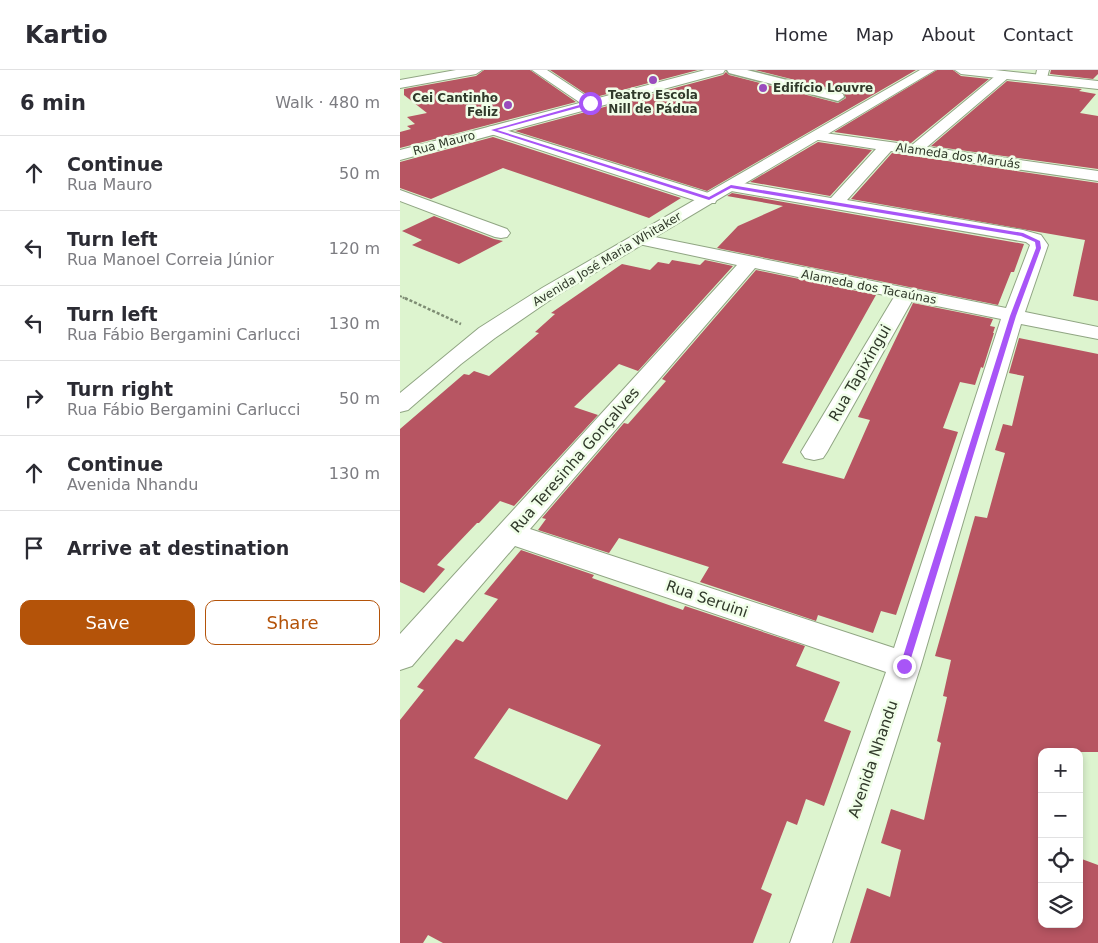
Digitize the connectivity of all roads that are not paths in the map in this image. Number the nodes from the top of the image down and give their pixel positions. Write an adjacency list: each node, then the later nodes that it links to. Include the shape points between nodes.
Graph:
1 (476, 70): 9 (street)
2 (538, 70): 12 (street)
3 (719, 70): 12 (street, Rua Mauro)
4 (733, 70): 11 (street)
5 (929, 70): 14 (street, Avenida José Maria Whitaker)
6 (961, 70): 8 (street)
7 (1042, 74): 8 (street); 10 (street)
8 (1004, 75): 16 (street)
9 (402, 82)
10 (1098, 85)
11 (838, 97)
12 (590, 103): 13 (street, Rua Mauro)
13 (493, 130): 17 (street, Rua Mauro); 21 (street)
14 (817, 136): 15 (street, Alameda dos Maruás); 19 (street, Avenida José Maria Whitaker)
15 (886, 146): 16 (street, Alameda dos Maruás); 22 (street)
16 (915, 150): 18 (street, Alameda dos Maruás)
17 (400, 155)
18 (1098, 176)
19 (731, 186): 21 (street, Avenida José Maria Whitaker); 22 (street)
20 (400, 195): 23 (street)
21 (709, 198): 24 (street, Avenida José Maria Whitaker)
22 (836, 203): 27 (street, Avenida Nhandu, via 1023,235 1038,241 1039,248)
23 (501, 233)
24 (640, 239): 25 (street, Alameda dos Tacaúnas); 29 (street, Avenida José Maria Whitaker, via 487,333)
25 (749, 263): 26 (street, Alameda dos Tacaúnas); 31 (street, Rua Teresinha Gonçalves)
26 (905, 295): 27 (street, Alameda dos Tacaúnas); 30 (street, Rua Tapixingui)
27 (1013, 316): 28 (street, Alameda dos Tacaúnas); 33 (street, Avenida Nhandu)
28 (1098, 333)
29 (400, 405)
30 (814, 452)
31 (510, 533): 32 (street, Rua Teresinha Gonçalves); 33 (street, Rua Seruini)
32 (400, 656)
33 (904, 666): 34 (street, Avenida Nhandu)
34 (811, 943)

